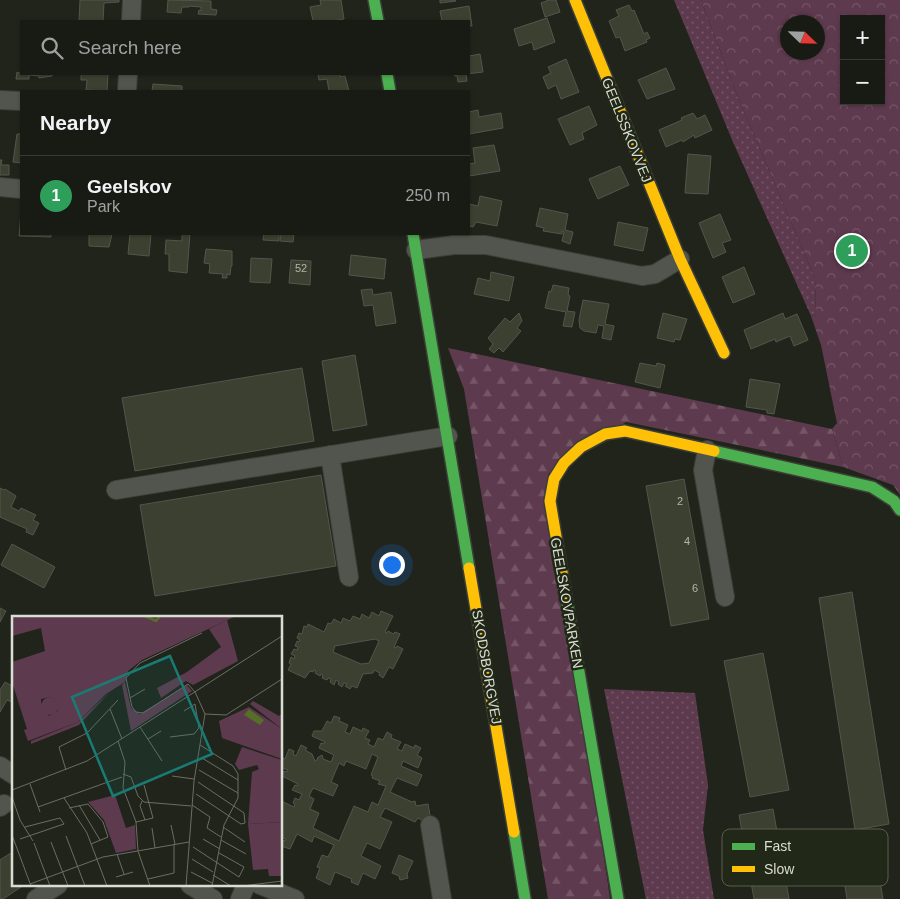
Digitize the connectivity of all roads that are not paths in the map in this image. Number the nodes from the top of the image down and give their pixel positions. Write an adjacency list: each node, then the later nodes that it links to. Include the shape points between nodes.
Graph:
1 (132, 0): 4 (street)
2 (374, 0): 5 (street)
3 (575, 0): 15 (street, GEELSSKOVVEJ)
4 (131, 20)
5 (378, 20)
6 (128, 75): 8 (street)
7 (387, 75): 9 (street)
8 (127, 90)
9 (390, 90)
10 (0, 100): 11 (street)
11 (20, 100)
12 (0, 187): 13 (street)
13 (20, 189)
14 (415, 242): 15 (street, via 486,245 642,276 655,274); 17 (street, SKODSBORGVEJ)
15 (680, 259): 16 (street, GEELSSKOVVEJ)
16 (724, 352)
17 (448, 436): 19 (street); 36 (street, SKODSBORGVEJ)
18 (707, 450): 21 (street, GEELSKOVPARKEN, via 872,487 894,501); 23 (street, via 703,470); 37 (street, GEELSKOVPARKEN, via 625,431 605,434 581,448 554,479 550,500)
19 (330, 455): 20 (street); 22 (street)
20 (116, 490)
21 (900, 510)
22 (349, 577)
23 (725, 597)
24 (0, 766): 25 (street)
25 (12, 774)
26 (430, 825): 35 (street)
27 (56, 886): 31 (street)
28 (192, 886): 32 (street)
29 (246, 886): 33 (street)
30 (262, 886): 34 (street)
31 (36, 899)
32 (213, 899)
33 (240, 899)
34 (295, 899)
35 (442, 899)
36 (525, 899)
37 (618, 899)

